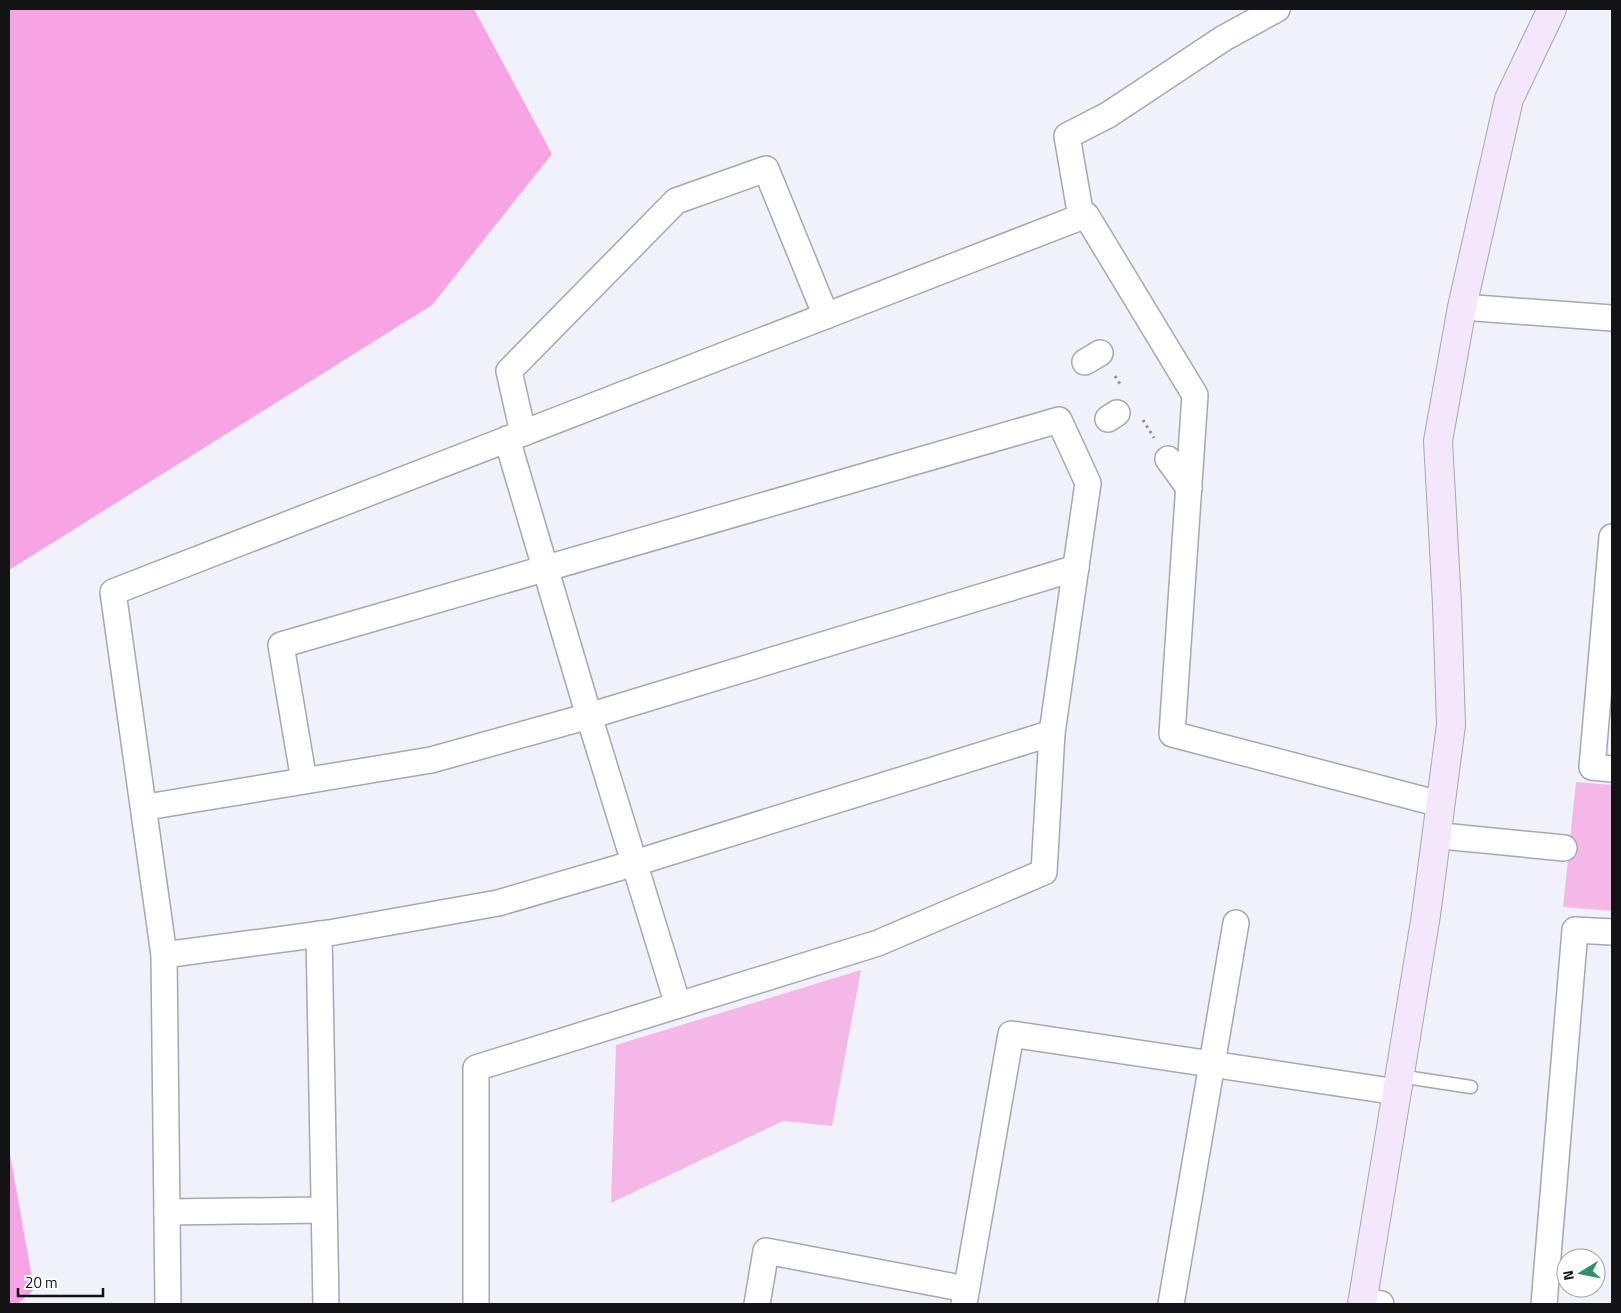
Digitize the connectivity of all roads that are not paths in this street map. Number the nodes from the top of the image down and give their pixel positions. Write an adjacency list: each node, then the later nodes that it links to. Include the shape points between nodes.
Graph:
1 (1277, 9): 3 (street, via 1224,38 1108,115 1068,136)
2 (1552, 9): 4 (street, via 1509,99)
3 (1081, 217): 5 (street); 9 (street, via 1086,215 1195,395)
4 (1462, 307): 6 (street); 17 (street, via 1438,441 1451,725)
5 (826, 316): 7 (street); 7 (street, via 766,169 676,201 509,371)
6 (1612, 318)
7 (515, 436): 12 (street); 25 (street, via 114,592)
8 (1168, 459): 9 (street)
9 (1189, 488): 17 (street, via 1172,734)
10 (1612, 537): 15 (street, via 1592,767)
11 (1076, 568): 12 (street, via 1088,483 1073,439 1059,420); 13 (street); 14 (street)
12 (545, 569): 13 (street); 16 (street, via 281,645)
13 (589, 716): 16 (street, via 431,760); 21 (street)
14 (1052, 733): 21 (street); 26 (street, via 1044,872 878,943)
15 (1612, 769)
16 (304, 781): 18 (street)
17 (1440, 804): 28 (street, via 1426,915)
18 (153, 806)
19 (1452, 837): 20 (street)
20 (1564, 848)
21 (635, 863): 24 (street, via 498,904); 26 (street)
22 (1236, 923): 27 (street)
23 (1612, 932): 39 (street, via 1574,930)
24 (319, 934): 25 (street); 30 (street)
25 (164, 955): 31 (street)
26 (678, 1004): 35 (street, via 476,1068)
27 (1212, 1064): 28 (street); 32 (street, via 1011,1034); 37 (street)
28 (1398, 1084): 29 (lane); 38 (street)
29 (1471, 1087)
30 (324, 1210): 31 (street); 34 (street)
31 (167, 1212): 33 (street)
32 (965, 1297): 36 (street, via 766,1251)
33 (168, 1304)
34 (326, 1304)
35 (476, 1304)
36 (757, 1304)
37 (1171, 1304)
38 (1368, 1304)
39 (1544, 1304)

